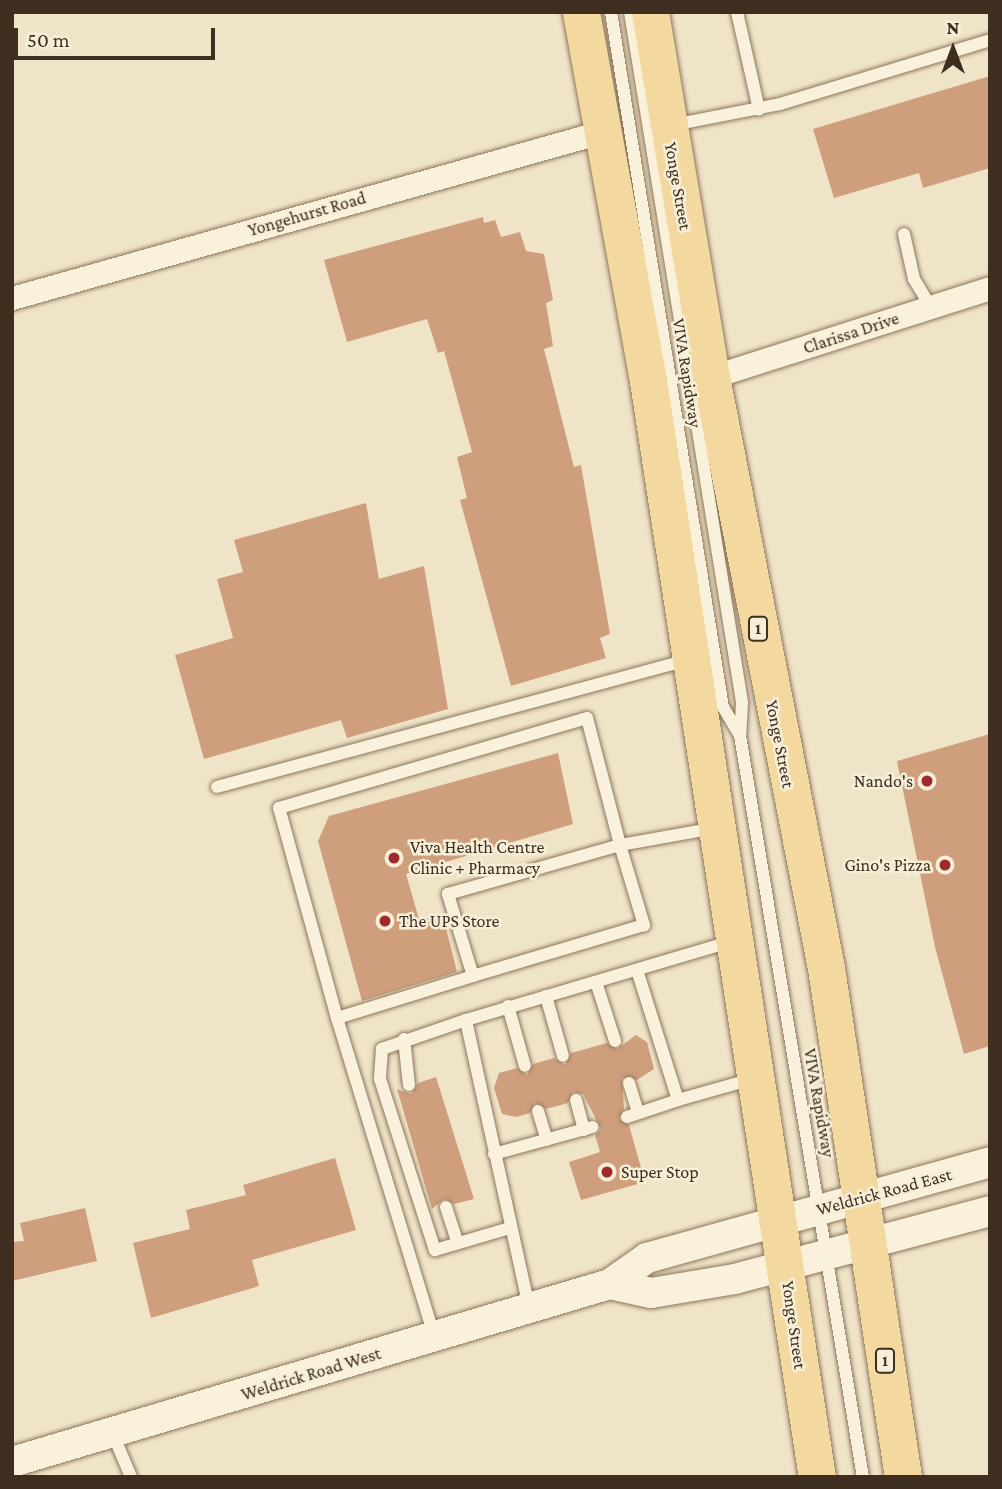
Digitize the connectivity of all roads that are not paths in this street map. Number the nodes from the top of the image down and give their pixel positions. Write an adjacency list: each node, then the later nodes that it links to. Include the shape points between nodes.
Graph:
1 (581, 12): 9 (main road, Yonge Street)
2 (611, 12): 16 (lane, VIVA Rapidway, via 723,707)
3 (630, 12): 16 (lane, VIVA Rapidway, via 742,702)
4 (650, 12): 8 (main road, Yonge Street / 1)
5 (737, 12): 7 (lane)
6 (990, 40): 7 (lane)
7 (759, 110): 8 (lane)
8 (667, 126): 14 (main road, Yonge Street / 1)
9 (601, 132): 12 (street, Yongehurst Road); 15 (main road, Yonge Street)
10 (904, 234): 13 (lane, via 914,279)
11 (990, 288): 13 (street, Clarissa Drive)
12 (12, 299)
13 (931, 307): 14 (street, Clarissa Drive)
14 (711, 377): 41 (main road, Yonge Street / 1, via 826,968)
15 (692, 659): 17 (lane); 18 (main road, Yonge Street)
16 (740, 735): 43 (lane, VIVA Rapidway)
17 (217, 787)
18 (719, 827): 19 (lane); 20 (main road, Yonge Street)
19 (620, 845): 22 (lane, via 644,925); 22 (lane, via 448,894); 26 (lane, via 587,718 279,808)
20 (736, 940): 21 (lane); 32 (main road, Yonge Street)
21 (637, 970): 23 (lane); 36 (lane)
22 (473, 976): 26 (lane)
23 (596, 982): 24 (lane); 29 (lane)
24 (546, 996): 25 (lane); 30 (lane)
25 (508, 1006): 27 (lane); 31 (lane)
26 (337, 1018): 53 (lane)
27 (466, 1020): 28 (lane); 39 (lane)
28 (404, 1040): 34 (lane); 47 (lane, via 382,1049 380,1079 435,1250)
29 (615, 1041)
30 (563, 1056)
31 (525, 1066)
32 (758, 1077): 36 (lane); 45 (main road, Yonge Street)
33 (629, 1083): 36 (lane, via 632,1115)
34 (409, 1085)
35 (576, 1100): 38 (lane, via 588,1128)
36 (678, 1100)
37 (538, 1111): 38 (lane)
38 (547, 1140): 39 (lane)
39 (494, 1154): 46 (lane)
40 (990, 1162): 41 (street, Weldrick Road East)
41 (860, 1201): 43 (street, Weldrick Road East); 48 (main road, Yonge Street / 1)
42 (446, 1207): 47 (lane)
43 (820, 1211): 45 (street, Weldrick Road East); 49 (lane, VIVA Rapidway)
44 (990, 1211): 48 (street)
45 (777, 1219): 50 (main road, Yonge Street); 51 (street, Weldrick Road West, via 646,1258)
46 (510, 1228): 47 (lane); 52 (lane)
47 (458, 1243)
48 (866, 1245): 49 (street); 59 (main road, Yonge Street / 1)
49 (827, 1254): 50 (street); 58 (lane, VIVA Rapidway)
50 (785, 1263): 51 (street, Weldrick Road West, via 651,1293); 57 (main road, Yonge Street)
51 (610, 1284): 52 (street, Weldrick Road West)
52 (529, 1307): 53 (street, Weldrick Road West)
53 (434, 1336): 54 (street, Weldrick Road West)
54 (113, 1434): 55 (street, Weldrick Road West); 56 (lane)
55 (12, 1462)
56 (131, 1477)
57 (817, 1477)
58 (863, 1477)
59 (903, 1477)

